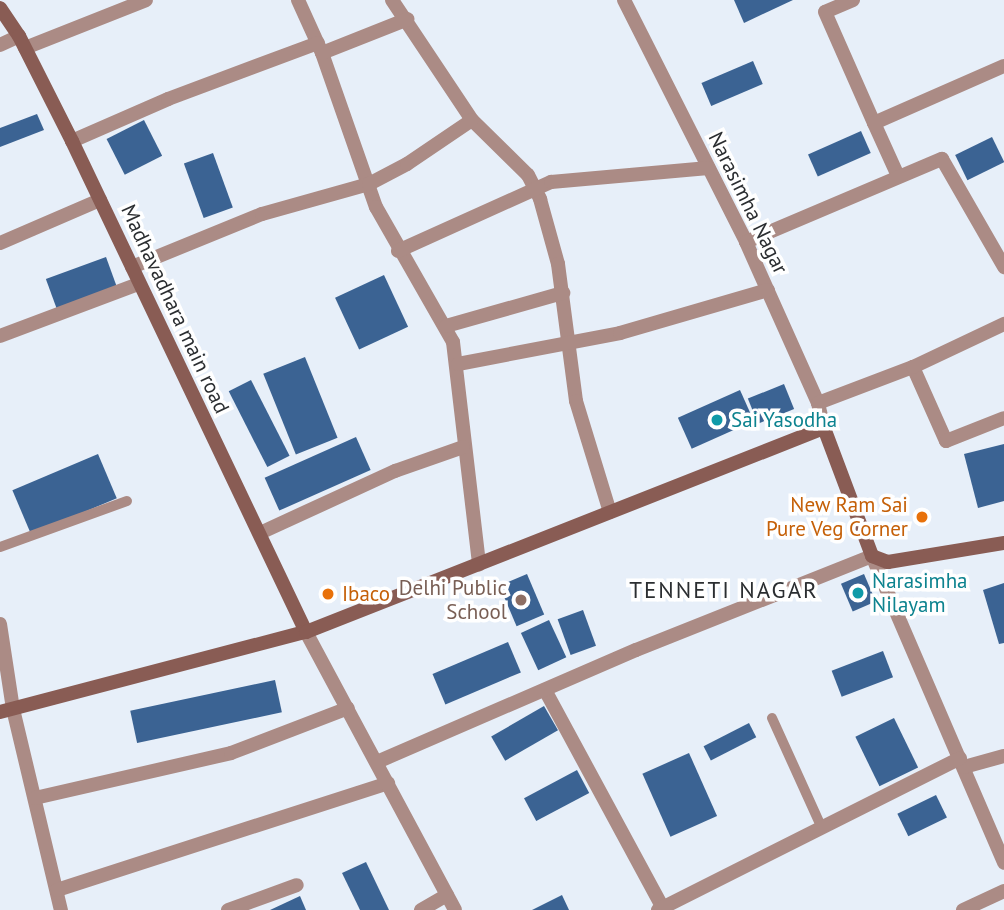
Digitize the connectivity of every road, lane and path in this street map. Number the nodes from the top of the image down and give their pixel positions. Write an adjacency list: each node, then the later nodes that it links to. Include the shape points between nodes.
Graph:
1 (146, 0): 9 (street)
2 (298, 0): 11 (street)
3 (624, 0): 16 (street, Narasimha Nagar)
4 (853, 0): 6 (street)
5 (395, 1): 8 (street)
6 (822, 6): 14 (street)
7 (0, 8): 9 (main road, Madhavadhara main road)
8 (408, 19): 11 (street); 13 (street)
9 (22, 42): 10 (street); 15 (main road, Madhavadhara main road)
10 (0, 45)
11 (320, 48): 15 (street, via 179,94); 18 (street)
12 (1004, 66): 14 (street)
13 (472, 120): 18 (street); 19 (street, via 528,175)
14 (874, 123): 17 (street)
15 (72, 141): 20 (main road, Madhavadhara main road)
16 (708, 168): 19 (street); 21 (street, Narasimha Nagar)
17 (898, 176): 21 (street); 23 (street, via 942,159)
18 (369, 184): 24 (street); 25 (street, via 262,214)
19 (534, 187): 24 (street); 29 (street, via 549,228)
20 (100, 200): 22 (street); 25 (main road, Madhavadhara main road)
21 (746, 242): 28 (street, Narasimha Nagar)
22 (0, 243)
23 (999, 250): 26 (street)
24 (398, 251): 31 (street)
25 (132, 267): 27 (main road, Madhavadhara main road)
26 (1004, 268)
27 (138, 284): 32 (street); 42 (main road, Madhavadhara main road)
28 (768, 290): 33 (street); 36 (street, Narasimha Nagar)
29 (563, 293): 31 (street); 33 (street)
30 (1004, 324): 35 (street)
31 (446, 326): 34 (street)
32 (0, 336)
33 (567, 344): 34 (street); 41 (street, via 576,401)
34 (457, 365): 39 (street)
35 (913, 367): 36 (street); 37 (street, via 946,441)
36 (818, 402): 38 (street, Narasimha Nagar)
37 (1004, 418)
38 (824, 428): 41 (main road); 45 (main road)
39 (463, 447): 42 (street, via 395,471); 46 (street)
40 (127, 501): 44 (lane)
41 (610, 512): 46 (main road)
42 (260, 533): 48 (main road, Madhavadhara main road)
43 (1004, 543): 45 (main road, via 888,562)
44 (0, 547)
45 (872, 556): 49 (street); 55 (street)
46 (479, 564): 48 (main road)
47 (0, 624): 51 (street)
48 (306, 632): 50 (street); 51 (main road)
49 (545, 690): 54 (street); 64 (street)
50 (348, 708): 54 (street); 57 (street, via 231,753)
51 (7, 711): 57 (street)
52 (772, 718): 58 (lane)
53 (1004, 756): 55 (street)
54 (377, 762): 56 (street)
55 (962, 762): 58 (street); 59 (street)
56 (388, 783): 61 (street); 63 (street)
57 (35, 798): 61 (street)
58 (822, 828): 64 (street)
59 (1004, 863)
60 (296, 885): 66 (street)
61 (57, 890): 65 (street)
62 (1004, 891): 69 (street)
63 (447, 895): 67 (street); 68 (street)
64 (660, 909)
65 (61, 910)
66 (228, 910)
67 (421, 910)
68 (455, 910)
69 (963, 910)

